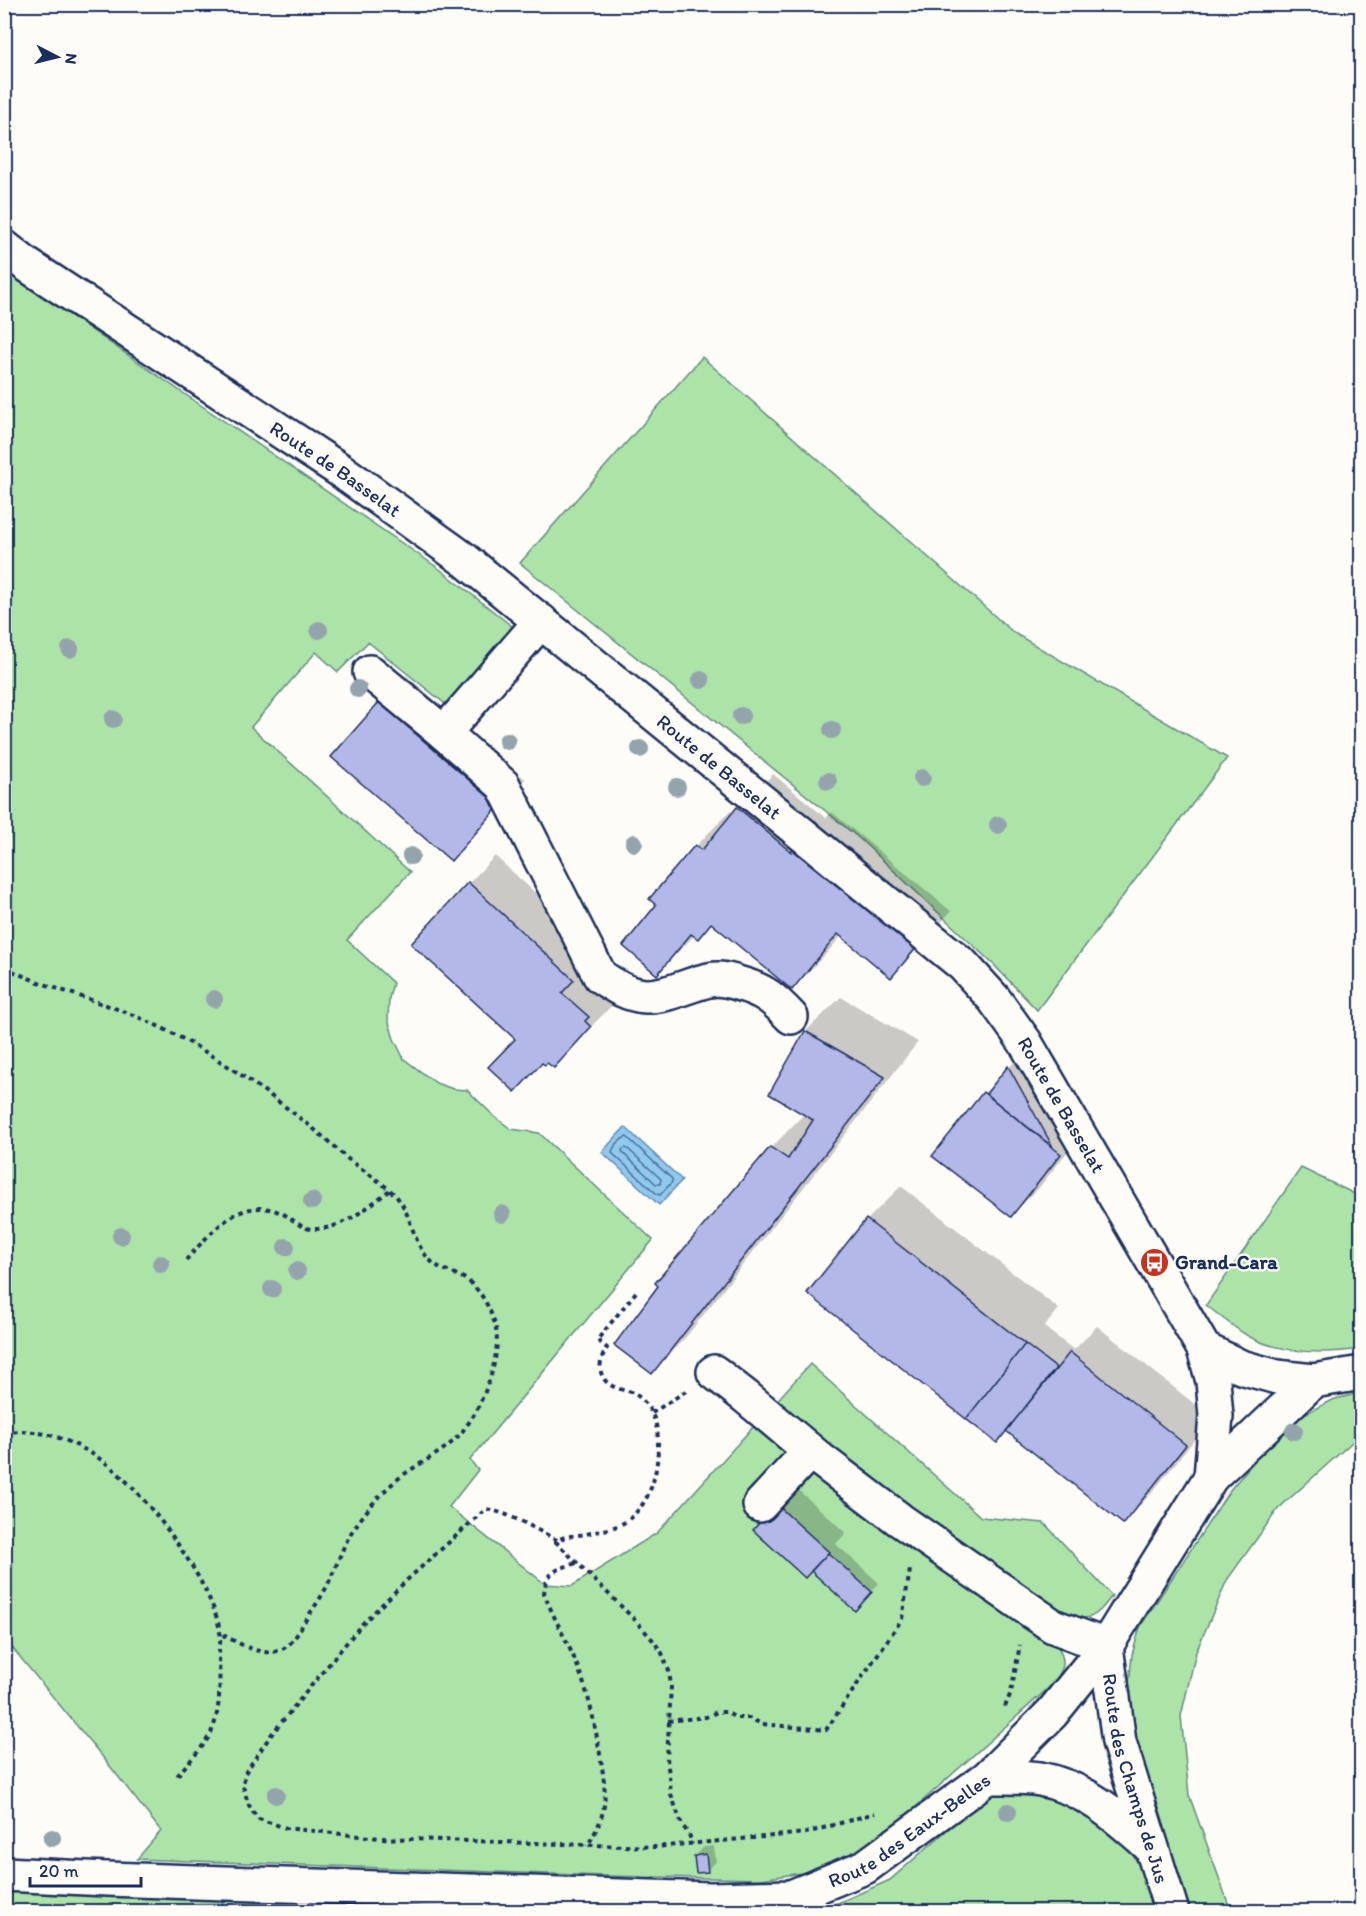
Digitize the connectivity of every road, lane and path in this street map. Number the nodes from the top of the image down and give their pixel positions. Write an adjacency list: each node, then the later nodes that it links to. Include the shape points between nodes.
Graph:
1 (4, 247): 2 (street, Route de Basselat, via 340,470 465,560)
2 (541, 621): 4 (street); 10 (street, Route de Basselat, via 963,965 994,999 1025,1042)
3 (370, 672): 4 (street)
4 (444, 733): 6 (street, via 503,785 600,976 629,993 648,996 711,980 730,981 757,988)
5 (4, 967): 7 (path, via 150,1022 188,1042 306,1122)
6 (791, 1017)
7 (390, 1190): 8 (path, via 351,1218 325,1228 307,1229 272,1209 248,1210 222,1222); 22 (path, via 430,1261 460,1276 484,1297 498,1338 488,1382 462,1432 432,1458 385,1489 370,1506 346,1539 329,1582 286,1647 263,1653)
8 (186, 1260)
9 (636, 1292): 19 (path, via 597,1340 607,1347 601,1357 602,1377 618,1389 630,1390 651,1410 658,1428 655,1480 625,1522)
10 (1204, 1349): 13 (street, via 1241,1367); 16 (street, Route des Eaux-Belles, via 1213,1381 1216,1416)
11 (714, 1372): 15 (street)
12 (1362, 1373): 13 (street)
13 (1313, 1381): 16 (street)
14 (4, 1431): 22 (path, via 47,1434 108,1464 144,1500 188,1559)
15 (810, 1451): 17 (street); 18 (street)
16 (1211, 1477): 23 (street, Route des Eaux-Belles)
17 (760, 1505)
18 (929, 1539): 21 (street); 25 (path, via 910,1568 902,1618 826,1730 762,1724 726,1712)
19 (557, 1540): 20 (path, via 557,1545); 30 (path, via 486,1509 362,1624 271,1735 245,1773 243,1786 259,1819 286,1828 379,1838)
20 (576, 1563): 25 (path, via 634,1619 662,1653 669,1671); 30 (path, via 553,1571 546,1580 544,1593 580,1672 592,1711 606,1787 602,1820)
21 (1031, 1610): 23 (street, via 1053,1626); 24 (path, via 1023,1627 1011,1692)
22 (221, 1634): 27 (path, via 220,1689 213,1727)
23 (1106, 1646): 26 (street, Route des Eaux-Belles, via 1052,1713); 31 (street, Route des Champs de Jus, via 1119,1742)
24 (1001, 1713)
25 (668, 1721): 29 (path, via 671,1794)
26 (988, 1777): 31 (street, via 1041,1779 1065,1786 1112,1812); 32 (street, Route des Eaux-Belles, via 865,1867 791,1897 699,1898)
27 (174, 1779)
28 (883, 1810): 29 (path, via 807,1833)
29 (692, 1844): 30 (path)
30 (587, 1846)
31 (1152, 1848): 33 (street, Route des Champs de Jus)
32 (4, 1874)
33 (1172, 1911)

